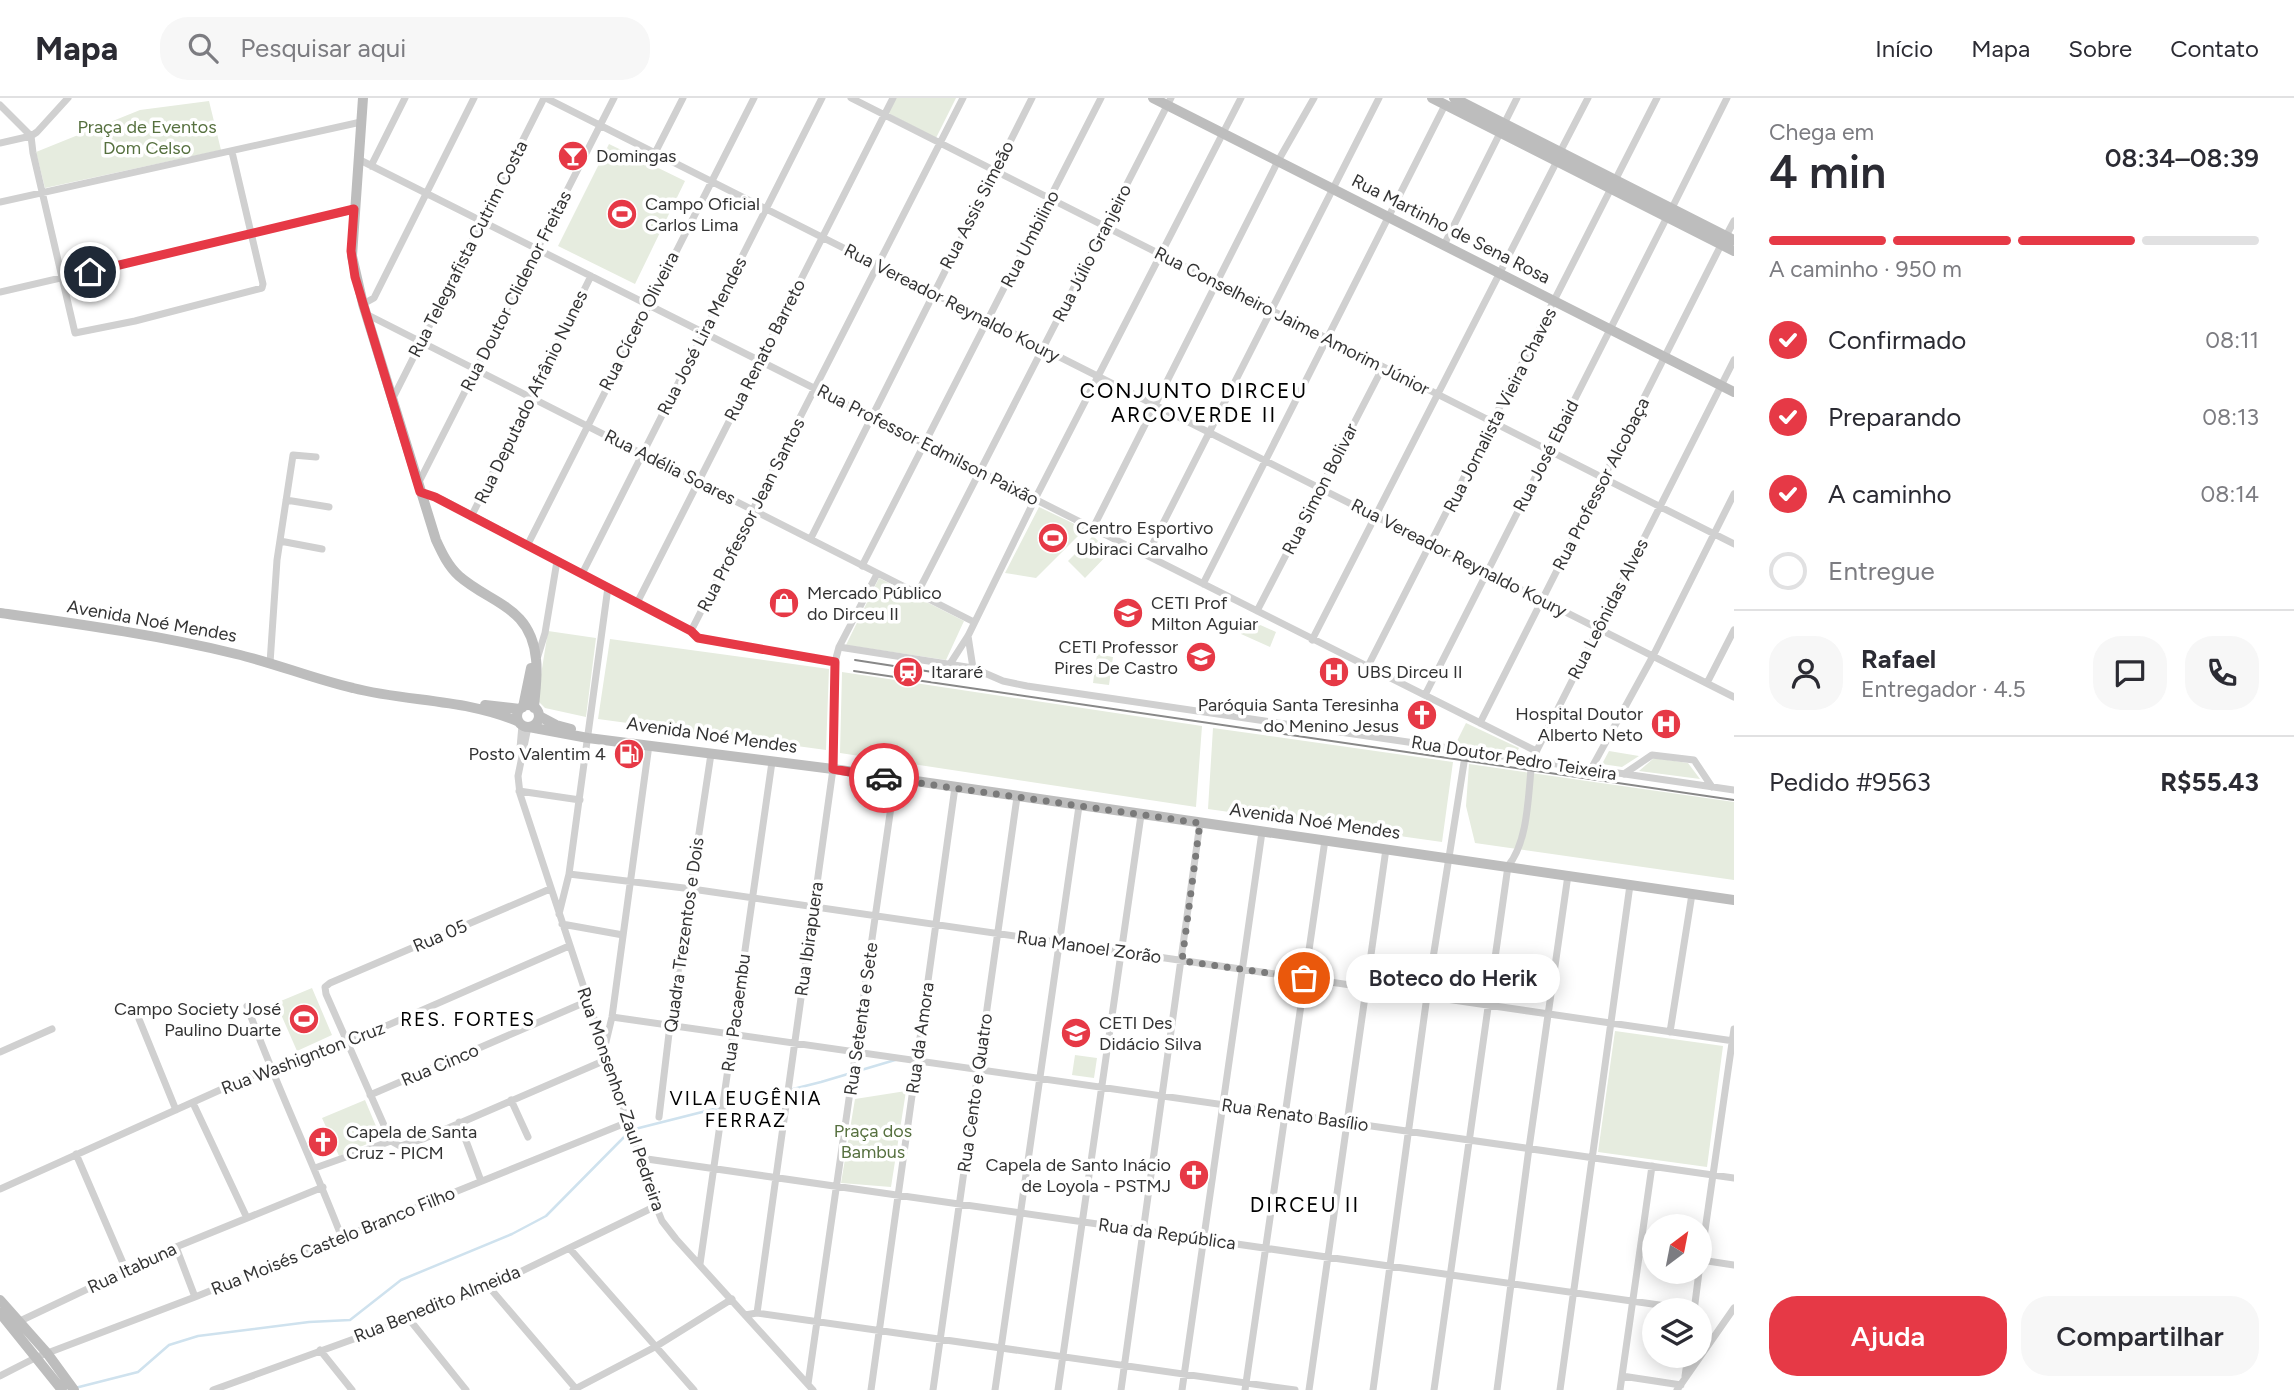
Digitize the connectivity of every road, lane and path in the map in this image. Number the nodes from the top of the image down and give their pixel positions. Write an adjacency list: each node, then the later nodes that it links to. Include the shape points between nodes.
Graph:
1 (68, 98): 32 (street)
2 (363, 98): 28 (street)
3 (405, 98): 40 (street)
4 (474, 98): 46 (street)
5 (545, 98): 29 (street, Rua Vereador Reynaldo Koury); 53 (street, Rua Telegrafista Cutrim Costa)
6 (614, 98): 29 (street, Rua Doutor Clidenor Freitas)
7 (683, 98): 36 (street)
8 (754, 98): 42 (street, Rua Cícero Oliveira)
9 (822, 98): 50 (street, Rua José Lira Mendes)
10 (851, 98): 27 (street, Rua Conselheiro Jaime Amorim Júnior)
11 (893, 98): 27 (street, Rua Renato Barreto)
12 (962, 98): 34 (street, Rua Professor Jean Santos)
13 (1032, 98): 41 (street, Rua Assis Simeão)
14 (1101, 98): 47 (street, Rua Umbilino)
15 (1153, 98): 25 (street, Rua Martinho de Sena Rosa)
16 (1241, 98): 31 (street)
17 (1314, 98): 39 (street)
18 (1379, 98): 44 (street)
19 (1432, 98): 24 (street)
20 (1517, 98): 30 (street)
21 (1588, 98): 37 (street)
22 (1657, 98): 43 (street, Rua Jornalista Vieira Chaves)
23 (1727, 98): 51 (street, Rua José Ebaid)
24 (1449, 101): 30 (street); 52 (street)
25 (1169, 102): 31 (street, Rua Martinho de Sena Rosa); 55 (street, Rua Júlio Granjeiro)
26 (0, 104): 32 (street)
27 (885, 115): 34 (street, Rua Conselheiro Jaime Amorim Júnior); 57 (street, Rua Renato Barreto)
28 (361, 122): 35 (street); 38 (street)
29 (600, 125): 36 (street, Rua Vereador Reynaldo Koury); 60 (street, Rua Doutor Clidenor Freitas)
30 (1502, 129): 37 (street); 59 (street)
31 (1223, 133): 39 (street, Rua Martinho de Sena Rosa); 62 (street)
32 (31, 136): 33 (street); 45 (street)
33 (0, 143)
34 (939, 144): 41 (street, Rua Conselheiro Jaime Amorim Júnior); 63 (street, Rua Professor Jean Santos)
35 (232, 152): 45 (street); 56 (street)
36 (654, 153): 42 (street, Rua Vereador Reynaldo Koury)
37 (1559, 157): 43 (street); 64 (street)
38 (358, 159): 40 (street, Rua Professor Edmilson Paixão); 49 (street)
39 (1278, 162): 44 (street, Rua Martinho de Sena Rosa); 67 (street)
40 (372, 166): 46 (street, Rua Professor Edmilson Paixão)
41 (995, 171): 47 (street, Rua Conselheiro Jaime Amorim Júnior); 69 (street, Rua Assis Simeão)
42 (710, 181): 50 (street, Rua Vereador Reynaldo Koury); 71 (street, Rua Cícero Oliveira)
43 (1614, 184): 51 (street); 70 (street, Rua Jornalista Vieira Chaves)
44 (1332, 189): 52 (street, Rua Martinho de Sena Rosa); 73 (street)
45 (43, 193): 48 (street); 66 (street)
46 (426, 193): 53 (street, Rua Professor Edmilson Paixão); 72 (street, via 374,298)
47 (1050, 199): 55 (street, Rua Conselheiro Jaime Amorim Júnior); 74 (street, Rua Umbilino)
48 (0, 202)
49 (354, 209): 56 (street); 72 (street, via 352,256)
50 (766, 209): 57 (street, Rua Vereador Reynaldo Koury); 76 (street, Rua José Lira Mendes)
51 (1670, 212): 58 (street); 75 (street, Rua José Ebaid)
52 (1388, 217): 59 (street, Rua Martinho de Sena Rosa); 77 (street)
53 (481, 221): 60 (street, Rua Professor Edmilson Paixão); 78 (street, Rua Telegrafista Cutrim Costa)
54 (1734, 221): 58 (street, Rua Professor Alcobaça)
55 (1105, 228): 62 (street, Rua Conselheiro Jaime Amorim Júnior); 79 (street, Rua Júlio Granjeiro)
56 (251, 234): 66 (street); 66 (street, via 262,284 257,291 75,333)
57 (823, 238): 63 (street, Rua Vereador Reynaldo Koury); 82 (street, Rua Renato Barreto)
58 (1727, 240): 61 (street); 80 (street, Rua Professor Alcobaça)
59 (1444, 245): 64 (street, Rua Martinho de Sena Rosa)
60 (537, 249): 65 (street, Rua Professor Edmilson Paixão); 84 (street, Rua Doutor Clidenor Freitas)
61 (1734, 251)
62 (1161, 255): 67 (street, Rua Conselheiro Jaime Amorim Júnior); 85 (street)
63 (877, 265): 69 (street, Rua Vereador Reynaldo Koury); 87 (street, Rua Professor Jean Santos)
64 (1500, 273): 70 (street, Rua Martinho de Sena Rosa); 89 (street)
65 (591, 276): 71 (street, Rua Professor Edmilson Paixão); 90 (street, Rua Deputado Afrânio Nunes)
66 (63, 279): 68 (street)
67 (1216, 283): 73 (street, Rua Conselheiro Jaime Amorim Júnior); 92 (street)
68 (0, 292)
69 (933, 293): 74 (street, Rua Vereador Reynaldo Koury); 93 (street, Rua Assis Simeão)
70 (1555, 301): 75 (street, Rua Martinho de Sena Rosa); 94 (street, Rua Jornalista Vieira Chaves)
71 (648, 304): 76 (street, Rua Professor Edmilson Paixão); 95 (street, Rua Cícero Oliveira)
72 (364, 309): 78 (street, Rua Adélia Soares); 91 (street)
73 (1271, 311): 77 (street, Rua Conselheiro Jaime Amorim Júnior); 96 (street)
74 (988, 321): 79 (street, Rua Vereador Reynaldo Koury); 97 (street, Rua Umbilino)
75 (1610, 329): 80 (street, Rua Martinho de Sena Rosa); 98 (street, Rua José Ebaid)
76 (704, 333): 82 (street, Rua Professor Edmilson Paixão); 99 (street, Rua José Lira Mendes)
77 (1327, 339): 83 (street, Rua Conselheiro Jaime Amorim Júnior); 101 (street)
78 (421, 341): 84 (street, Rua Adélia Soares); 91 (street, Rua Telegrafista Cutrim Costa)
79 (1043, 349): 85 (street, Rua Vereador Reynaldo Koury); 102 (street, Rua Júlio Granjeiro)
80 (1665, 357): 86 (street, Rua Martinho de Sena Rosa); 103 (street, Rua Professor Alcobaça)
81 (1734, 360): 86 (street, Rua Leônidas Alves)
82 (760, 361): 87 (street, Rua Professor Edmilson Paixão); 104 (street, Rua Renato Barreto)
83 (1383, 367): 89 (street, Rua Conselheiro Jaime Amorim Júnior); 106 (street, Rua Simon Bolivar)
84 (476, 369): 90 (street, Rua Adélia Soares); 105 (street, Rua Doutor Clidenor Freitas)
85 (1099, 377): 92 (street, Rua Vereador Reynaldo Koury); 108 (street)
86 (1721, 386): 88 (street, Rua Martinho de Sena Rosa); 111 (street, Rua Leônidas Alves)
87 (815, 388): 93 (street, Rua Professor Edmilson Paixão); 112 (street, Rua Professor Jean Santos)
88 (1734, 392)
89 (1438, 395): 94 (street, Rua Conselheiro Jaime Amorim Júnior); 113 (street)
90 (531, 397): 95 (street, Rua Adélia Soares); 114 (street, Rua Deputado Afrânio Nunes)
91 (392, 400): 105 (street)
92 (1154, 405): 96 (street, Rua Vereador Reynaldo Koury); 115 (street)
93 (871, 416): 97 (street, Rua Professor Edmilson Paixão); 117 (street, Rua Assis Simeão)
94 (1493, 423): 98 (street, Rua Conselheiro Jaime Amorim Júnior); 119 (street, Rua Jornalista Vieira Chaves)
95 (587, 425): 99 (street, Rua Adélia Soares); 121 (street, Rua Cícero Oliveira)
96 (1209, 432): 101 (street, Rua Vereador Reynaldo Koury); 123 (street)
97 (925, 444): 102 (street, Rua Professor Edmilson Paixão); 125 (street, Rua Umbilino)
98 (1549, 451): 103 (street, Rua Conselheiro Jaime Amorim Júnior); 126 (street, Rua José Ebaid)
99 (643, 453): 104 (street, Rua Adélia Soares); 128 (street, Rua José Lira Mendes)
100 (316, 457): 109 (street, via 293,455)
101 (1265, 461): 106 (street, Rua Vereador Reynaldo Koury); 129 (street)
102 (980, 471): 108 (street, Rua Professor Edmilson Paixão); 131 (street, Rua Júlio Granjeiro)
103 (1604, 478): 111 (street, Rua Conselheiro Jaime Amorim Júnior); 132 (street, Rua Professor Alcobaça)
104 (699, 481): 112 (street, Rua Adélia Soares); 133 (street, Rua Renato Barreto)
105 (419, 488): 114 (street); 144 (street, via 448,563 464,580 515,613 528,634)
106 (1320, 488): 113 (street, Rua Vereador Reynaldo Koury); 134 (street, Rua Simon Bolivar)
107 (1734, 494): 116 (street)
108 (1035, 499): 115 (street, Rua Professor Edmilson Paixão); 136 (street)
109 (286, 500): 110 (street); 118 (street)
110 (329, 506)
111 (1660, 507): 116 (street, Rua Conselheiro Jaime Amorim Júnior); 137 (street, Rua Leônidas Alves)
112 (754, 509): 117 (street, Rua Adélia Soares); 139 (street, Rua Professor Jean Santos)
113 (1376, 516): 119 (street, Rua Vereador Reynaldo Koury); 141 (street)
114 (471, 517): 121 (street)
115 (1093, 528): 123 (street, Rua Professor Edmilson Paixão)
116 (1714, 534): 120 (street, Rua Conselheiro Jaime Amorim Júnior); 143 (street)
117 (811, 538): 125 (street, Rua Adélia Soares)
118 (280, 541): 122 (street); 146 (street)
119 (1432, 544): 126 (street, Rua Vereador Reynaldo Koury); 149 (street, Rua Jornalista Vieira Chaves)
120 (1734, 544)
121 (527, 546): 124 (street)
122 (322, 549)
123 (1147, 555): 129 (street, Rua Professor Edmilson Paixão)
124 (557, 561): 128 (street); 144 (street, via 545,634)
125 (862, 566): 127 (street, Rua Adélia Soares)
126 (1487, 572): 132 (street, Rua Vereador Reynaldo Koury); 151 (street, Rua José Ebaid)
127 (877, 573): 131 (street, Rua Adélia Soares); 142 (street, Rua Ibirapuera)
128 (582, 574): 130 (street)
129 (1203, 584): 134 (street, Rua Professor Edmilson Paixão)
130 (608, 587): 133 (street); 157 (street)
131 (918, 594): 136 (street, Rua Adélia Soares)
132 (1542, 600): 137 (street, Rua Vereador Reynaldo Koury); 155 (street, Rua Professor Alcobaça)
133 (637, 603): 139 (street)
134 (1257, 611): 141 (street, Rua Professor Edmilson Paixão)
135 (0, 613): 146 (street, Avenida Noé Mendes, via 202,646)
136 (974, 622): 140 (street)
137 (1598, 628): 143 (street, Rua Vereador Reynaldo Koury); 160 (street, Rua Leônidas Alves)
138 (1734, 630): 150 (street)
139 (691, 631): 145 (street, via 698,638)
140 (968, 636): 147 (street); 148 (street)
141 (1312, 640): 149 (street, Rua Professor Edmilson Paixão)
142 (839, 647): 145 (street, Rua Ibirapuera); 147 (street, Rua Doutor Pedro Teixeira)
143 (1653, 656): 150 (street, Rua Vereador Reynaldo Koury); 165 (street)
144 (534, 658): 154 (street)
145 (835, 662): 164 (street, Rua Ibirapuera)
146 (270, 663): 153 (street, Avenida Noé Mendes, via 352,688)
147 (950, 664): 148 (street, Rua Doutor Pedro Teixeira)
148 (973, 668): 159 (street, Rua Doutor Pedro Teixeira, via 1027,686)
149 (1367, 668): 151 (street, Rua Professor Edmilson Paixão)
150 (1707, 683): 152 (street, Rua Vereador Reynaldo Koury)
151 (1425, 695): 155 (street, Rua Professor Edmilson Paixão)
152 (1734, 696)
153 (460, 706): 154 (street, Avenida Noé Mendes); 156 (street, Avenida Noé Mendes)
154 (529, 710): 156 (street, via 517,715); 156 (street, via 537,723); 157 (street, Avenida Noé Mendes)
155 (1480, 723): 160 (street, Rua Professor Edmilson Paixão)
156 (524, 725): 157 (street, Avenida Noé Mendes); 171 (street, Rua Monsenhor Zaul Pedreira)
157 (592, 736): 158 (street, Avenida Noé Mendes); 173 (street)
158 (649, 745): 161 (street, Avenida Noé Mendes); 184 (street)
159 (1466, 750): 162 (street, Rua Doutor Pedro Teixeira); 180 (street)
160 (1536, 751): 162 (street, Rua Leônidas Alves)
161 (711, 754): 163 (street, Avenida Noé Mendes); 187 (street, Quadra Trezentos e Dois)
162 (1532, 760): 165 (street, Rua Doutor Pedro Teixeira); 181 (street, Rua Leônidas Alves, via 1518,855)
163 (772, 762): 164 (street, Avenida Noé Mendes); 189 (street, Rua Pacaembu)
164 (833, 769): 167 (street, Avenida Noé Mendes); 191 (street, Rua Ibirapuera)
165 (1591, 769): 166 (street, Rua Doutor Pedro Teixeira)
166 (1624, 774): 168 (street, Rua Doutor Pedro Teixeira); 168 (street, via 1652,755 1678,757 1696,762)
167 (895, 779): 169 (street, Avenida Noé Mendes); 193 (street, Rua Setenta e Sete)
168 (1712, 787): 170 (street, Rua Doutor Pedro Teixeira)
169 (955, 788): 172 (street, Avenida Noé Mendes); 195 (street, Rua da Amora)
170 (1734, 790)
171 (519, 791): 173 (street); 186 (street, Rua Monsenhor Zaul Pedreira)
172 (1017, 797): 174 (street, Avenida Noé Mendes); 197 (street, Rua Cento e Quatro)
173 (580, 800): 182 (street)
174 (1079, 806): 175 (street, Avenida Noé Mendes); 198 (street)
175 (1141, 815): 176 (street, Avenida Noé Mendes); 200 (street)
176 (1200, 823): 177 (street, Avenida Noé Mendes); 201 (street)
177 (1262, 832): 178 (street, Avenida Noé Mendes); 202 (street)
178 (1325, 840): 179 (street, Avenida Noé Mendes); 203 (street)
179 (1387, 849): 180 (street, Avenida Noé Mendes); 204 (street)
180 (1450, 858): 181 (street, Avenida Noé Mendes); 205 (street)
181 (1508, 866): 183 (street, Avenida Noé Mendes); 208 (street, Rua Leônidas Alves)
182 (569, 874): 184 (street, Rua Manoel Zorão); 192 (street)
183 (1568, 875): 185 (street, Avenida Noé Mendes); 209 (street)
184 (630, 882): 187 (street, Rua Manoel Zorão); 196 (street)
185 (1630, 885): 188 (street, Avenida Noé Mendes); 212 (street)
186 (550, 889): 192 (street, Rua Monsenhor Zaul Pedreira); 219 (street, Rua 05, via 330,983 326,994)
187 (692, 889): 189 (street, Rua Manoel Zorão); 213 (street, Quadra Trezentos e Dois)
188 (1692, 894): 190 (street, Avenida Noé Mendes); 216 (street)
189 (753, 898): 191 (street, Rua Manoel Zorão); 217 (street, Rua Pacaembu)
190 (1734, 900)
191 (814, 908): 193 (street, Rua Manoel Zorão); 220 (street, Rua Ibirapuera)
192 (559, 914): 194 (street, Rua Monsenhor Zaul Pedreira)
193 (875, 916): 195 (street, Rua Manoel Zorão); 223 (street, Rua Setenta e Sete)
194 (562, 925): 196 (street); 199 (street, Rua Monsenhor Zaul Pedreira)
195 (936, 926): 197 (street, Rua Manoel Zorão); 225 (street, Rua da Amora)
196 (623, 934): 210 (street)
197 (998, 934): 198 (street, Rua Manoel Zorão); 227 (street, Rua Cento e Quatro)
198 (1060, 943): 200 (street, Rua Manoel Zorão); 228 (street)
199 (569, 946): 206 (street, Rua Monsenhor Zaul Pedreira); 219 (street, Rua Washignton Cruz)
200 (1121, 952): 201 (street, Rua Manoel Zorão); 229 (street)
201 (1182, 961): 202 (street, Rua Manoel Zorão); 231 (street)
202 (1244, 970): 203 (street, Rua Manoel Zorão); 234 (street)
203 (1304, 978): 204 (street, Rua Manoel Zorão); 236 (street)
204 (1367, 987): 205 (street, Rua Manoel Zorão); 239 (street)
205 (1427, 996): 208 (street, Rua Manoel Zorão); 241 (street)
206 (588, 1002): 221 (street, Rua Monsenhor Zaul Pedreira); 230 (street, Rua Cinco)
207 (247, 1006): 226 (street)
208 (1489, 1006): 209 (street, Rua Manoel Zorão); 243 (street, Rua Leônidas Alves)
209 (1548, 1014): 212 (street, Rua Manoel Zorão); 245 (street)
210 (612, 1017): 213 (street, Rua Renato Basílio); 221 (street)
211 (139, 1019): 235 (street)
212 (1609, 1023): 216 (street, Rua Manoel Zorão); 247 (street)
213 (670, 1024): 217 (street, Rua Renato Basílio); 237 (street, Quadra Trezentos e Dois)
214 (52, 1029): 222 (street)
215 (1734, 1029): 218 (street)
216 (1670, 1032): 218 (street, Rua Manoel Zorão)
217 (733, 1034): 220 (street, Rua Renato Basílio); 251 (street, Rua Pacaembu)
218 (1733, 1041): 252 (street)
219 (347, 1043): 226 (street, Rua Washignton Cruz); 230 (street)
220 (794, 1043): 223 (street, Rua Renato Basílio); 253 (street, Rua Ibirapuera)
221 (604, 1046): 224 (street, Rua Monsenhor Zaul Pedreira)
222 (0, 1052)
223 (856, 1052): 225 (street, Rua Renato Basílio); 257 (street, Rua Setenta e Sete)
224 (608, 1059): 232 (street); 240 (street, Rua Monsenhor Zaul Pedreira)
225 (917, 1061): 227 (street, Rua Renato Basílio); 259 (street, Rua da Amora)
226 (271, 1069): 233 (street, Rua Washignton Cruz); 250 (street)
227 (978, 1069): 228 (street, Rua Renato Basílio); 260 (street, Rua Cento e Quatro)
228 (1041, 1078): 229 (street, Rua Renato Basílio); 262 (street)
229 (1101, 1086): 231 (street, Rua Renato Basílio); 265 (street)
230 (370, 1096): 244 (street)
231 (1162, 1096): 234 (street, Rua Renato Basílio); 266 (street)
232 (511, 1100): 238 (street); 242 (street)
233 (193, 1103): 235 (street, Rua Washignton Cruz); 264 (street)
234 (1224, 1105): 236 (street, Rua Renato Basílio); 268 (street)
235 (176, 1111): 246 (street, Rua Washignton Cruz)
236 (1286, 1113): 239 (street, Rua Renato Basílio); 270 (street)
237 (659, 1117)
238 (459, 1122): 244 (street, via 406,1146); 255 (street)
239 (1347, 1122): 241 (street, Rua Renato Basílio); 272 (street)
240 (630, 1128): 248 (street, Rua Monsenhor Zaul Pedreira); 255 (street, Rua Moisés Castelo Branco Filho)
241 (1408, 1131): 243 (street, Rua Renato Basílio); 275 (street)
242 (528, 1137)
243 (1470, 1140): 245 (street, Rua Renato Basílio); 278 (street, Rua Leônidas Alves)
244 (391, 1141): 250 (street)
245 (1529, 1148): 247 (street, Rua Renato Basílio); 279 (street)
246 (76, 1154): 258 (street, Rua Washignton Cruz); 277 (street)
247 (1591, 1157): 249 (street, Rua Renato Basílio); 281 (street)
248 (640, 1158): 251 (street, Rua da República); 261 (street, Rua Monsenhor Zaul Pedreira)
249 (1652, 1166): 252 (street, Rua Renato Basílio); 285 (street)
250 (315, 1168): 256 (street)
251 (713, 1169): 253 (street, Rua da República); 274 (street, Rua Pacaembu)
252 (1713, 1175): 254 (street, Rua Renato Basílio); 263 (street)
253 (775, 1178): 257 (street, Rua da República); 289 (street, Rua Ibirapuera)
254 (1734, 1178)
255 (481, 1181): 267 (street, Rua Moisés Castelo Branco Filho)
256 (323, 1186): 264 (street, Rua Itabuna); 267 (street)
257 (837, 1186): 259 (street, Rua da República); 293 (street, Rua Setenta e Sete)
258 (0, 1189)
259 (898, 1195): 260 (street, Rua da República); 294 (street, Rua da Amora)
260 (960, 1204): 262 (street, Rua da República); 295 (street, Rua Cento e Quatro)
261 (656, 1206): 271 (street, Rua Benedito Almeida); 274 (street, Rua Monsenhor Zaul Pedreira, via 668,1228)
262 (1021, 1213): 265 (street, Rua da República); 297 (street)
263 (1707, 1214)
264 (247, 1218): 269 (street, Rua Itabuna)
265 (1082, 1222): 266 (street, Rua da República); 300 (street)
266 (1144, 1230): 268 (street, Rua da República); 301 (street)
267 (342, 1238): 282 (street, Rua Moisés Castelo Branco Filho)
268 (1205, 1239): 270 (street, Rua da República); 302 (street)
269 (176, 1247): 277 (street, Rua Itabuna); 282 (street)
270 (1265, 1248): 272 (street, Rua da República); 309 (street)
271 (570, 1249): 280 (street, Rua Benedito Almeida); 296 (street)
272 (1327, 1257): 275 (street, Rua da República); 323 (street)
273 (1712, 1262): 276 (street)
274 (700, 1264): 283 (street, Rua Monsenhor Zaul Pedreira)
275 (1388, 1265): 278 (street, Rua da República); 324 (street)
276 (1734, 1265)
277 (126, 1270): 292 (street, Rua Itabuna)
278 (1450, 1274): 279 (street, Rua da República); 325 (street, Rua Leônidas Alves)
279 (1512, 1284): 281 (street, Rua da República); 326 (street)
280 (489, 1287): 291 (street, Rua Benedito Almeida); 314 (street)
281 (1573, 1293): 285 (street, Rua da República); 327 (street)
282 (195, 1297): 299 (street, Rua Moisés Castelo Branco Filho)
283 (732, 1299): 290 (street, Rua Monsenhor Zaul Pedreira); 296 (street)
284 (0, 1300): 292 (street)
285 (1633, 1303): 286 (street, Rua da República); 304 (street)
286 (1642, 1304)
287 (1734, 1308): 307 (street)
288 (0, 1313): 299 (street)
289 (757, 1313): 290 (street); 293 (street)
290 (745, 1315): 308 (street, Rua Monsenhor Zaul Pedreira)
291 (409, 1319): 298 (street, Rua Benedito Almeida); 313 (street)
292 (20, 1321): 299 (street)
293 (817, 1322): 294 (street); 308 (street, Rua Setenta e Sete)
294 (878, 1330): 295 (street); 316 (street, Rua da Amora)
295 (940, 1339): 297 (street); 317 (street, Rua Cento e Quatro)
296 (655, 1346): 314 (street); 315 (street)
297 (1002, 1348): 300 (street); 318 (street)
298 (320, 1350): 305 (street, Rua Benedito Almeida); 312 (street)
299 (42, 1355): 303 (street, Rua Moisés Castelo Branco Filho); 306 (street)
300 (1063, 1357): 301 (street); 319 (street)
301 (1124, 1366): 302 (street); 320 (street)
302 (1185, 1374): 309 (street); 321 (street)
303 (0, 1376)
304 (1622, 1376): 307 (street); 328 (street)
305 (235, 1382): 310 (street, Rua Benedito Almeida); 311 (street)
306 (65, 1385)
307 (1681, 1385)
308 (810, 1387)
309 (1246, 1387): 322 (street)
310 (213, 1390)
311 (242, 1390)
312 (352, 1390)
313 (466, 1390)
314 (575, 1390)
315 (694, 1390)
316 (871, 1390)
317 (933, 1390)
318 (995, 1390)
319 (1058, 1390)
320 (1121, 1390)
321 (1182, 1390)
322 (1295, 1390)
323 (1309, 1390)
324 (1373, 1390)
325 (1434, 1390)
326 (1497, 1390)
327 (1560, 1390)
328 (1620, 1390)

